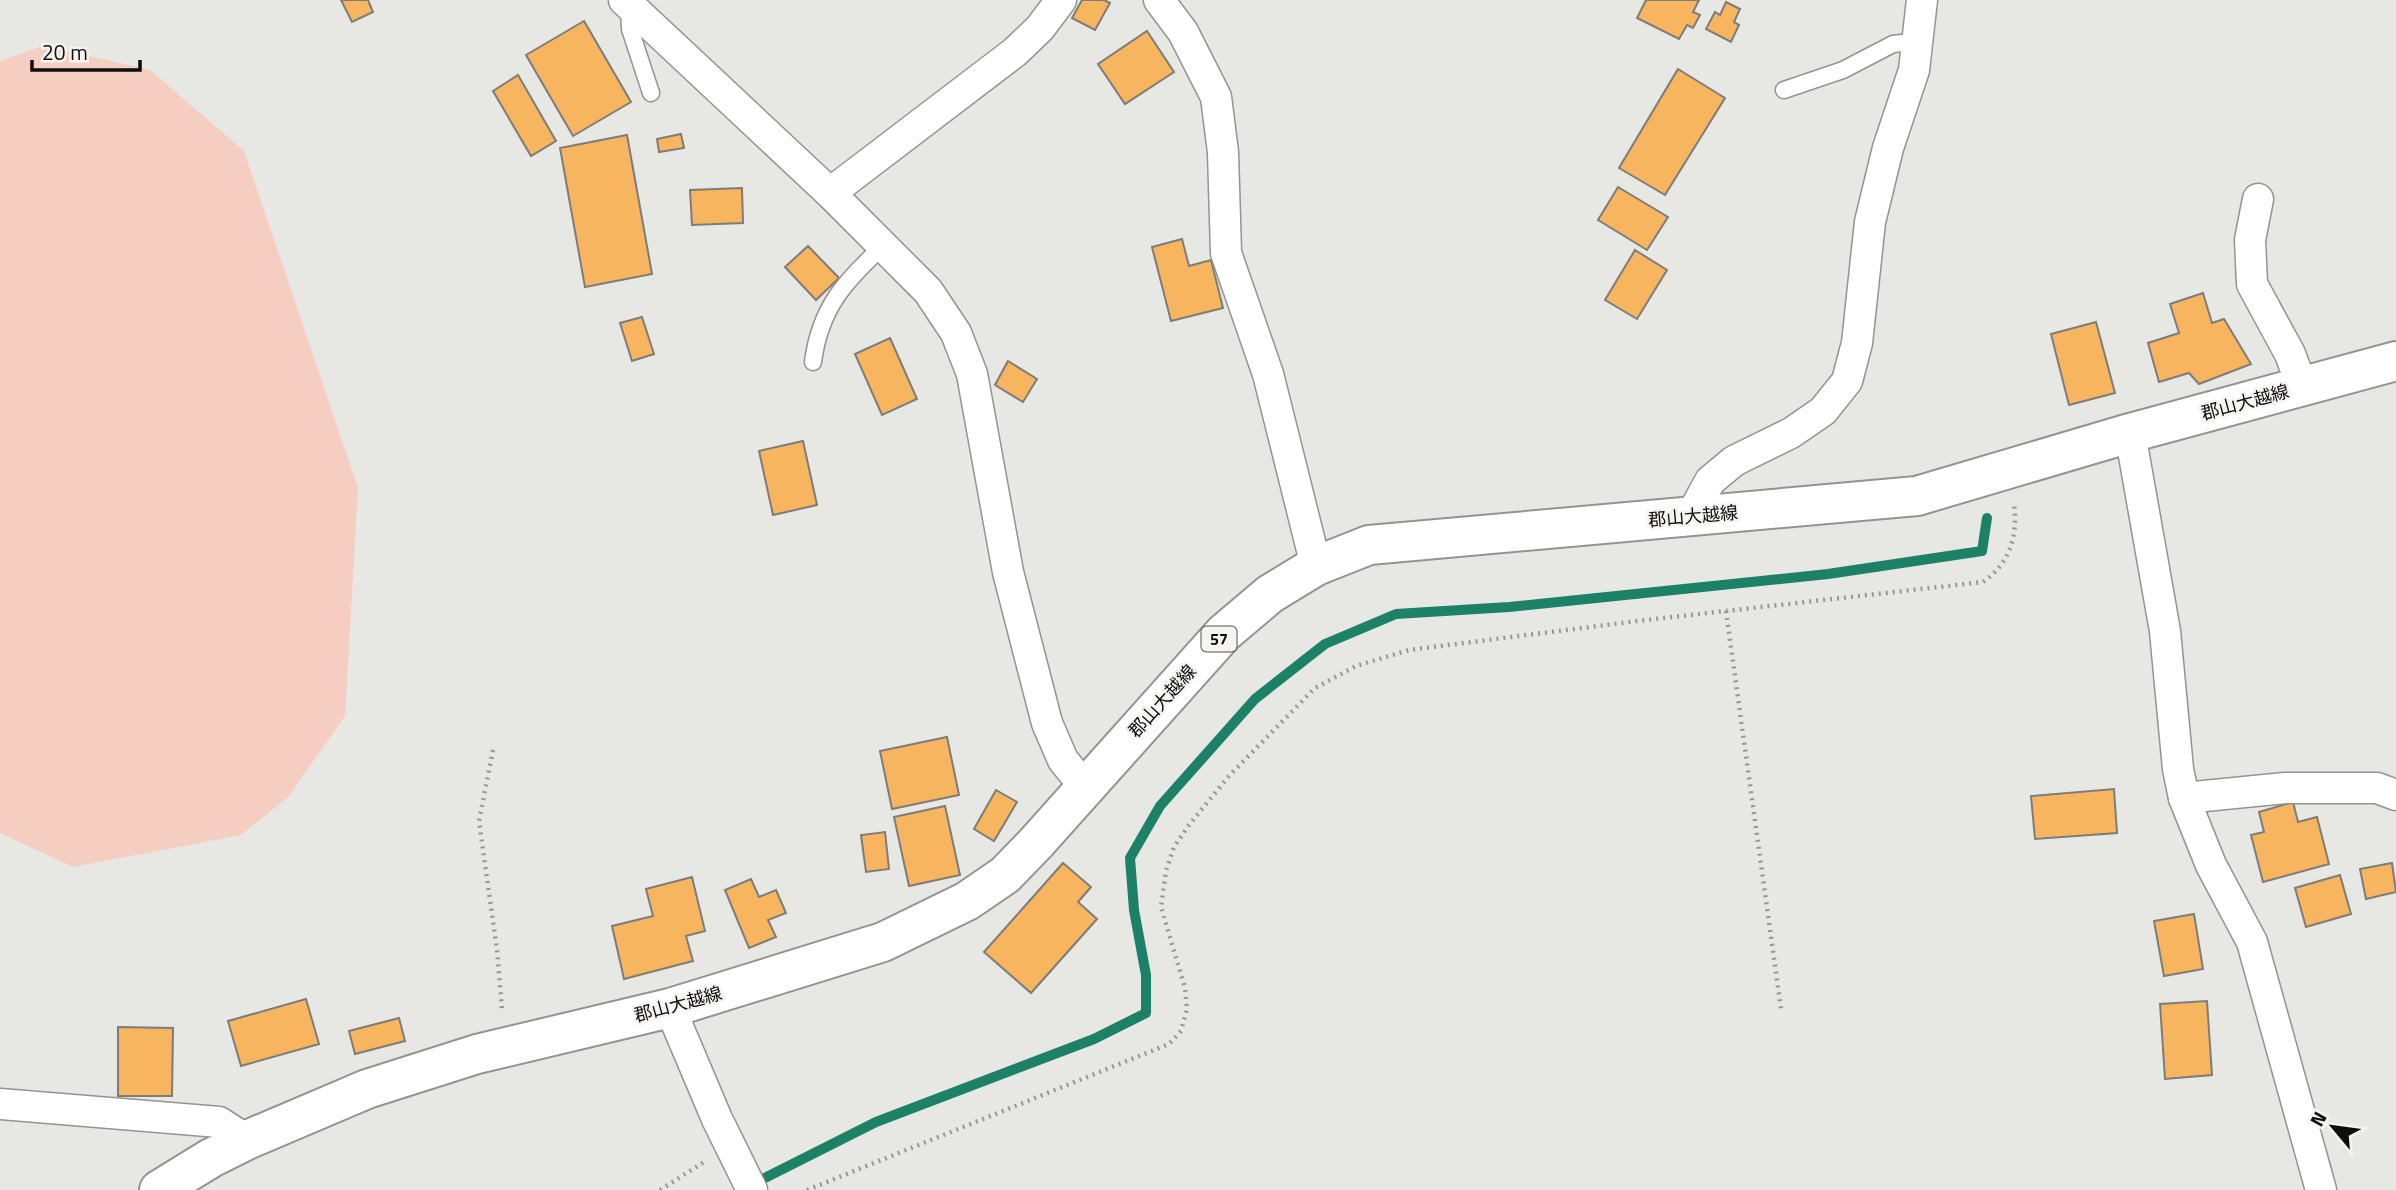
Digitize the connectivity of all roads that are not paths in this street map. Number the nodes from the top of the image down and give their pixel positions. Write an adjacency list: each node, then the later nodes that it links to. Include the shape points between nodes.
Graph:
1 (1061, 0): 8 (street, via 1015,52)
2 (1159, 0): 16 (street, via 1183,32 1216,97 1226,253 1268,374)
3 (1922, 0): 5 (street)
4 (626, 2): 7 (lane); 8 (street)
5 (1919, 41): 6 (lane, via 1894,44 1843,70); 15 (street, via 1870,222 1857,343 1847,381 1823,411 1791,433 1734,461 1710,481)
6 (1784, 90)
7 (650, 93)
8 (830, 192): 10 (street)
9 (2258, 199): 13 (street, via 2250,240 2252,284)
10 (883, 246): 12 (lane, via 851,276 826,314 816,336); 17 (street, via 928,291 956,333 972,374 1008,572 1047,723 1063,760)
11 (2396, 361): 13 (main road, 郡山大越線 / 57)
12 (813, 362)
13 (2302, 386): 14 (main road, 郡山大越線 / 57)
14 (2130, 433): 15 (main road, 郡山大越線 / 57, via 1917,496); 19 (street, via 2165,631)
15 (1691, 516): 16 (main road, 郡山大越線 / 57, via 1369,545)
16 (1316, 566): 17 (main road, 郡山大越線 / 57, via 1270,594 1224,633)
17 (1085, 787): 20 (main road, 郡山大越線 / 57, via 1005,875 967,901 883,942)
18 (2396, 795): 19 (street, via 2377,788 2286,788)
19 (2184, 798): 25 (street, via 2211,865 2252,942)
20 (670, 1008): 22 (main road, 郡山大越線 / 57, via 505,1047 367,1088); 23 (street)
21 (0, 1104): 22 (street, via 219,1122)
22 (247, 1140): 24 (main road, 郡山大越線 / 57)
23 (741, 1166)
24 (159, 1190)
25 (2321, 1190)

